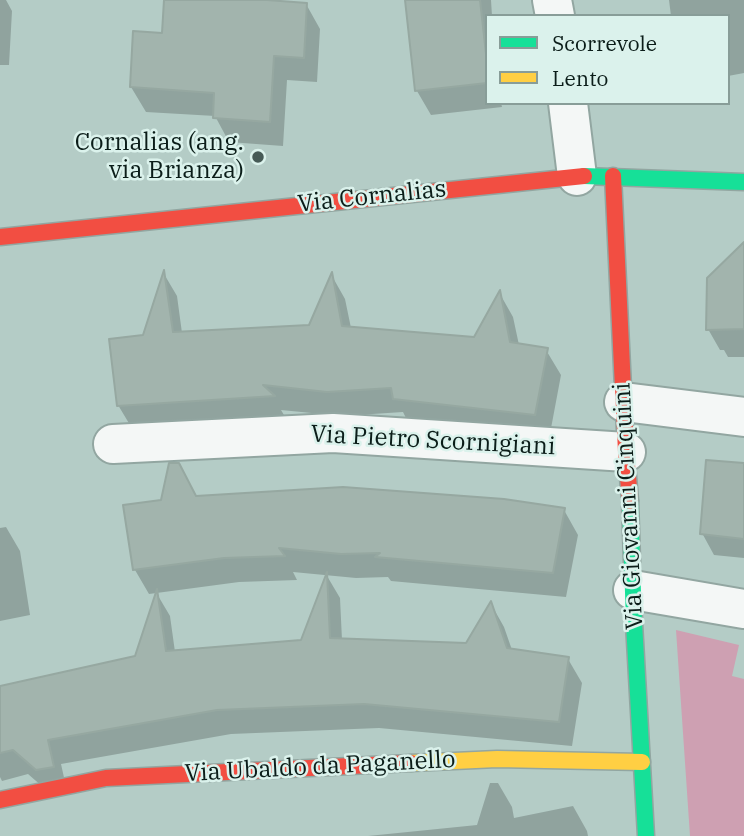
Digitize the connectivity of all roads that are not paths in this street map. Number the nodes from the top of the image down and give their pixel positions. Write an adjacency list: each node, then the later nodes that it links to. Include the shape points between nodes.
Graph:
1 (569, 105): 2 (street)
2 (595, 176): 3 (street, Via Cornalias); 4 (street, Via Cornalias); 5 (street, Via Giovanni Cinquini)
3 (744, 182)
4 (0, 237)
5 (624, 402): 6 (street); 8 (street, Via Giovanni Cinquini)
6 (744, 417)
7 (113, 444): 8 (street, Via Pietro Scornigiani, via 333,433)
8 (626, 452): 9 (street, Via Giovanni Cinquini)
9 (633, 590): 10 (street); 11 (street, Via Giovanni Cinquini)
10 (744, 609)
11 (642, 762): 12 (street, Via Ubaldo da Paganello, via 497,758 106,778); 13 (street, Via Giovanni Cinquini)
12 (0, 800)
13 (646, 836)

